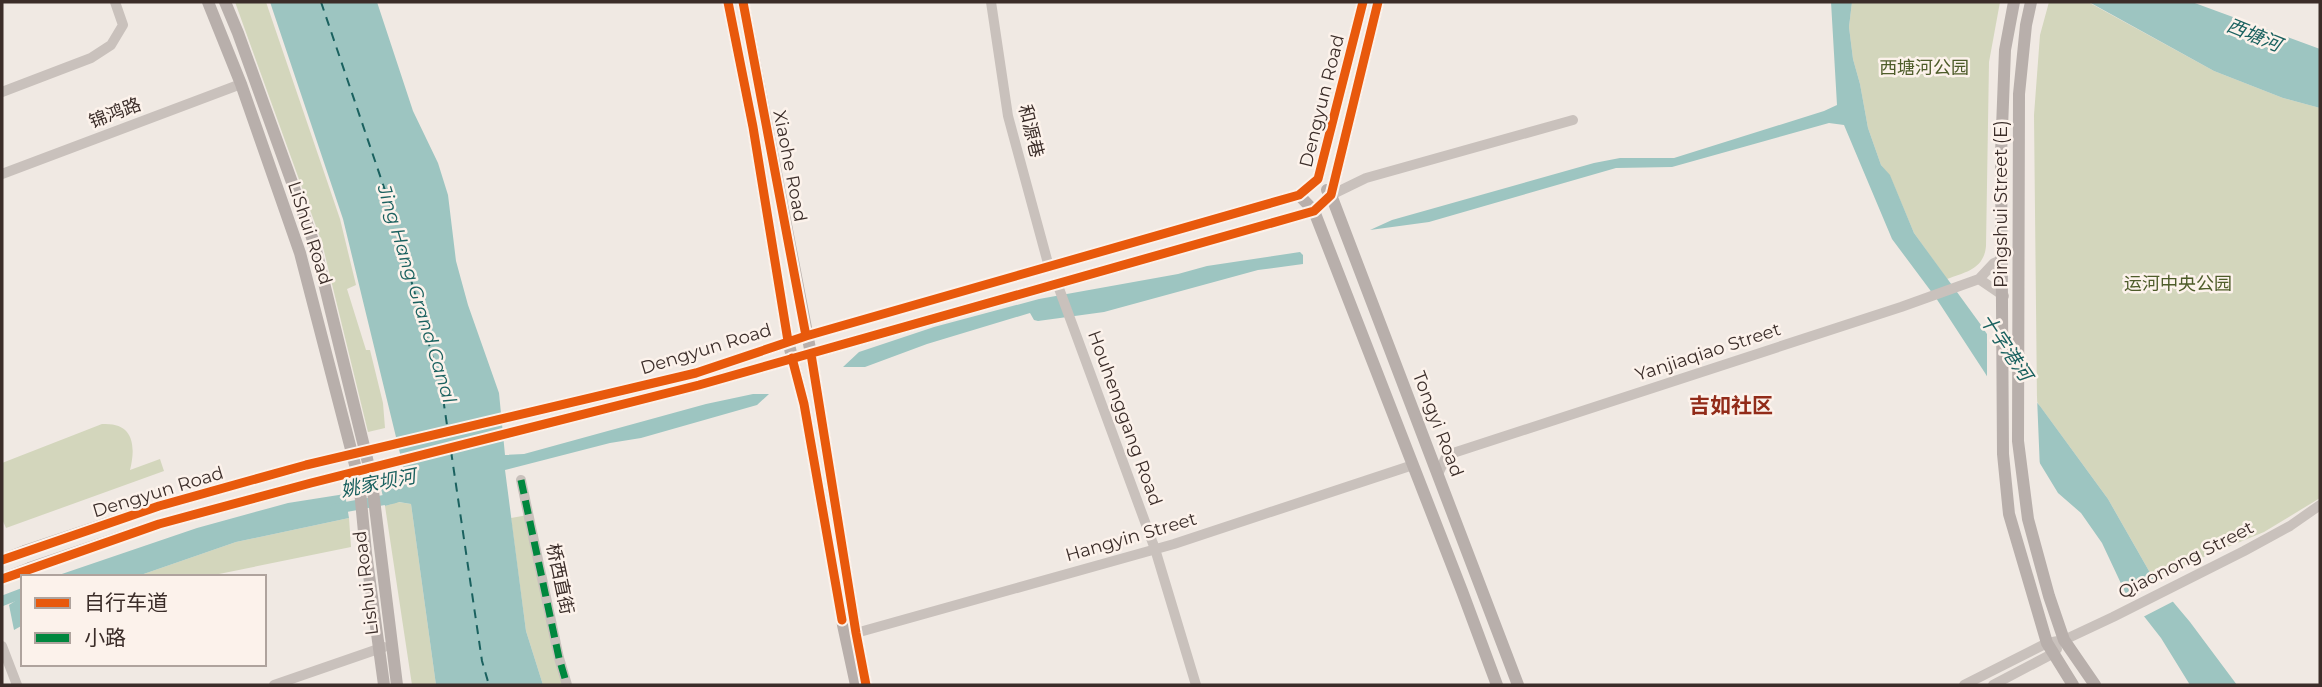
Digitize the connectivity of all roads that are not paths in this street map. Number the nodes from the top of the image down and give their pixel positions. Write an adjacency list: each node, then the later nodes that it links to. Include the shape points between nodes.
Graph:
1 (115, 2): 12 (street, via 123,24 111,45 91,58)
2 (208, 2): 11 (main road, LiShui Road)
3 (225, 2): 33 (main road, LiShui Road, via 314,246)
4 (728, 2): 25 (main road, Xiaohe Road)
5 (743, 2): 24 (main road, Xiaohe Road)
6 (991, 2): 20 (street, 和源巷, via 1008,116)
7 (1363, 2): 15 (main road, Dengyun Road)
8 (1378, 2): 17 (main road, Dengyun Road)
9 (2014, 2): 19 (main road, Pingshui Street (E), via 2005,50)
10 (2031, 2): 40 (main road, Pingshui Street (E), via 2019,94 2018,441 2028,519)
11 (241, 84): 14 (street, 锦鸿路); 33 (main road, LiShui Road, via 300,253)
12 (2, 92)
13 (1573, 120): 17 (street, via 1366,178)
14 (2, 174)
15 (1318, 179): 16 (main road, Dengyun Road); 17 (main road, Tongyi Road)
16 (1299, 195): 18 (main road); 20 (main road, Dengyun Road)
17 (1331, 195): 18 (main road); 29 (main road, Tongyi Road)
18 (1314, 211): 22 (main road); 31 (main road)
19 (2003, 259): 21 (street, Yanjiaqiao Street); 23 (main road, Pingshui Street (E))
20 (1049, 267): 24 (main road, Dengyun Road)
21 (1979, 279): 23 (street); 30 (street, Yanjiaqiao Street)
22 (1057, 284): 26 (main road); 36 (street, Houhenggang Road)
23 (2004, 296): 43 (main road, Pingshui Street (E), via 2002,416 2009,514)
24 (806, 336): 25 (main road, Dengyun Road); 26 (main road, Xiaohe Road)
25 (788, 341): 27 (main road, Xiaohe Road); 28 (main road, Dengyun Road)
26 (811, 354): 27 (main road); 39 (main road, Xiaohe Road)
27 (792, 358): 28 (main road); 49 (main road, Xiaohe Road)
28 (697, 379): 37 (main road, Dengyun Road, bridge, via 306,465 159,506); 38 (main road, Dengyun Road, bridge, via 185,517)
29 (1426, 442): 30 (street); 32 (main road, Tongyi Road)
30 (1447, 455): 32 (street)
31 (1413, 465): 36 (street, Hangyin Street); 52 (main road)
32 (1438, 474): 53 (main road, Tongyi Road)
33 (365, 478): 42 (main road, Lishui Road)
34 (521, 480): 48 (street, 桥西直街)
35 (2320, 505): 40 (street, Qiaonong Street, via 2290,526)
36 (1155, 550): 39 (street, Hangyin Street); 51 (street, Houhenggang Road)
37 (2, 560)
38 (2, 579)
39 (856, 634): 50 (main road, Xiaohe Road)
40 (2064, 640): 43 (street, Qiaonong Street); 57 (main road, Pingshui Street (E))
41 (2, 646): 44 (street)
42 (385, 647): 45 (street); 46 (main road, Lishui Road); 47 (main road, Lishui Road)
43 (2049, 648): 54 (street, Qiaonong Street); 55 (street, Qiaonong Street); 56 (main road, Pingshui Street (E))
44 (17, 685)
45 (274, 685)
46 (384, 685)
47 (397, 685)
48 (567, 685)
49 (856, 685)
50 (866, 685)
51 (1196, 685)
52 (1497, 685)
53 (1518, 685)
54 (1964, 685)
55 (1993, 685)
56 (2073, 685)
57 (2095, 685)

